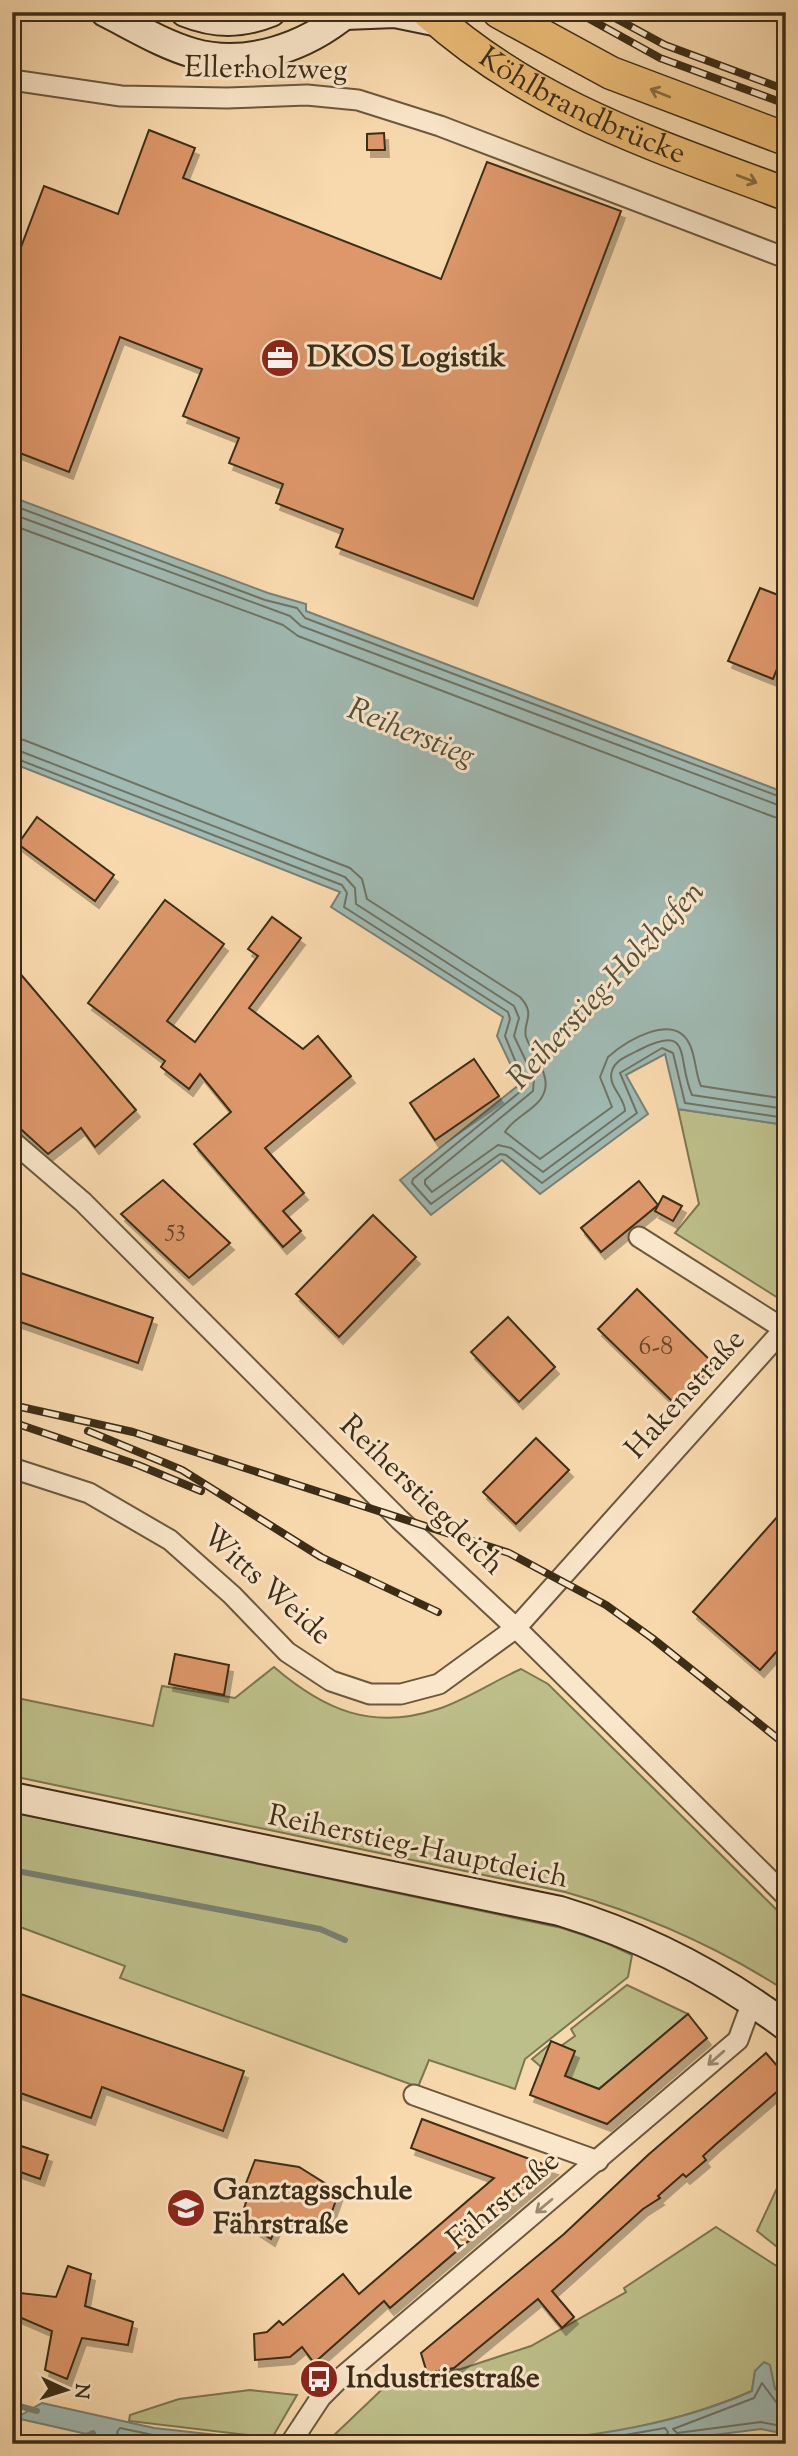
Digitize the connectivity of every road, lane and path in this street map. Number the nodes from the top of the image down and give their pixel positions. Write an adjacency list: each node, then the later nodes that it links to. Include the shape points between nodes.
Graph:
1 (105, 12): 5 (main road, via 172,45 213,57 252,57 299,43)
2 (185, 12): 3 (main road, via 231,22)
3 (271, 12)
4 (499, 12): 8 (main road, Köhlbrandbrücke, one-way to 4, via 611,73)
5 (346, 14): 6 (main road)
6 (434, 17): 9 (main road, Köhlbrandbrücke, one-way to 9, via 503,71 564,107)
7 (12, 80): 10 (street, Ellerholzweg, via 132,97 358,100 440,126)
8 (786, 139)
9 (786, 194)
10 (786, 258)
11 (12, 1141): 14 (street, Reiherstiegdeich, via 83,1202 399,1519)
12 (639, 1237): 14 (street, Hakenstraße, via 784,1329)
13 (12, 1468): 14 (street, Witts Weide, via 89,1493 170,1540 232,1595 287,1653 331,1681 370,1694 401,1694 439,1684)
14 (516, 1628): 16 (street, Reiherstiegdeich)
15 (12, 1797): 17 (main road, Reiherstieg-Hauptdeich, via 560,1910 686,1961)
16 (786, 1896)
17 (752, 2002): 18 (main road, Reiherstieg-Hauptdeich); 20 (street, Fährstraße, one-way to 20, via 738,2040)
18 (786, 2026)
19 (414, 2095): 20 (street)
20 (598, 2161): 21 (street, Fährstraße, one-way to 21, via 336,2382)
21 (294, 2435)

